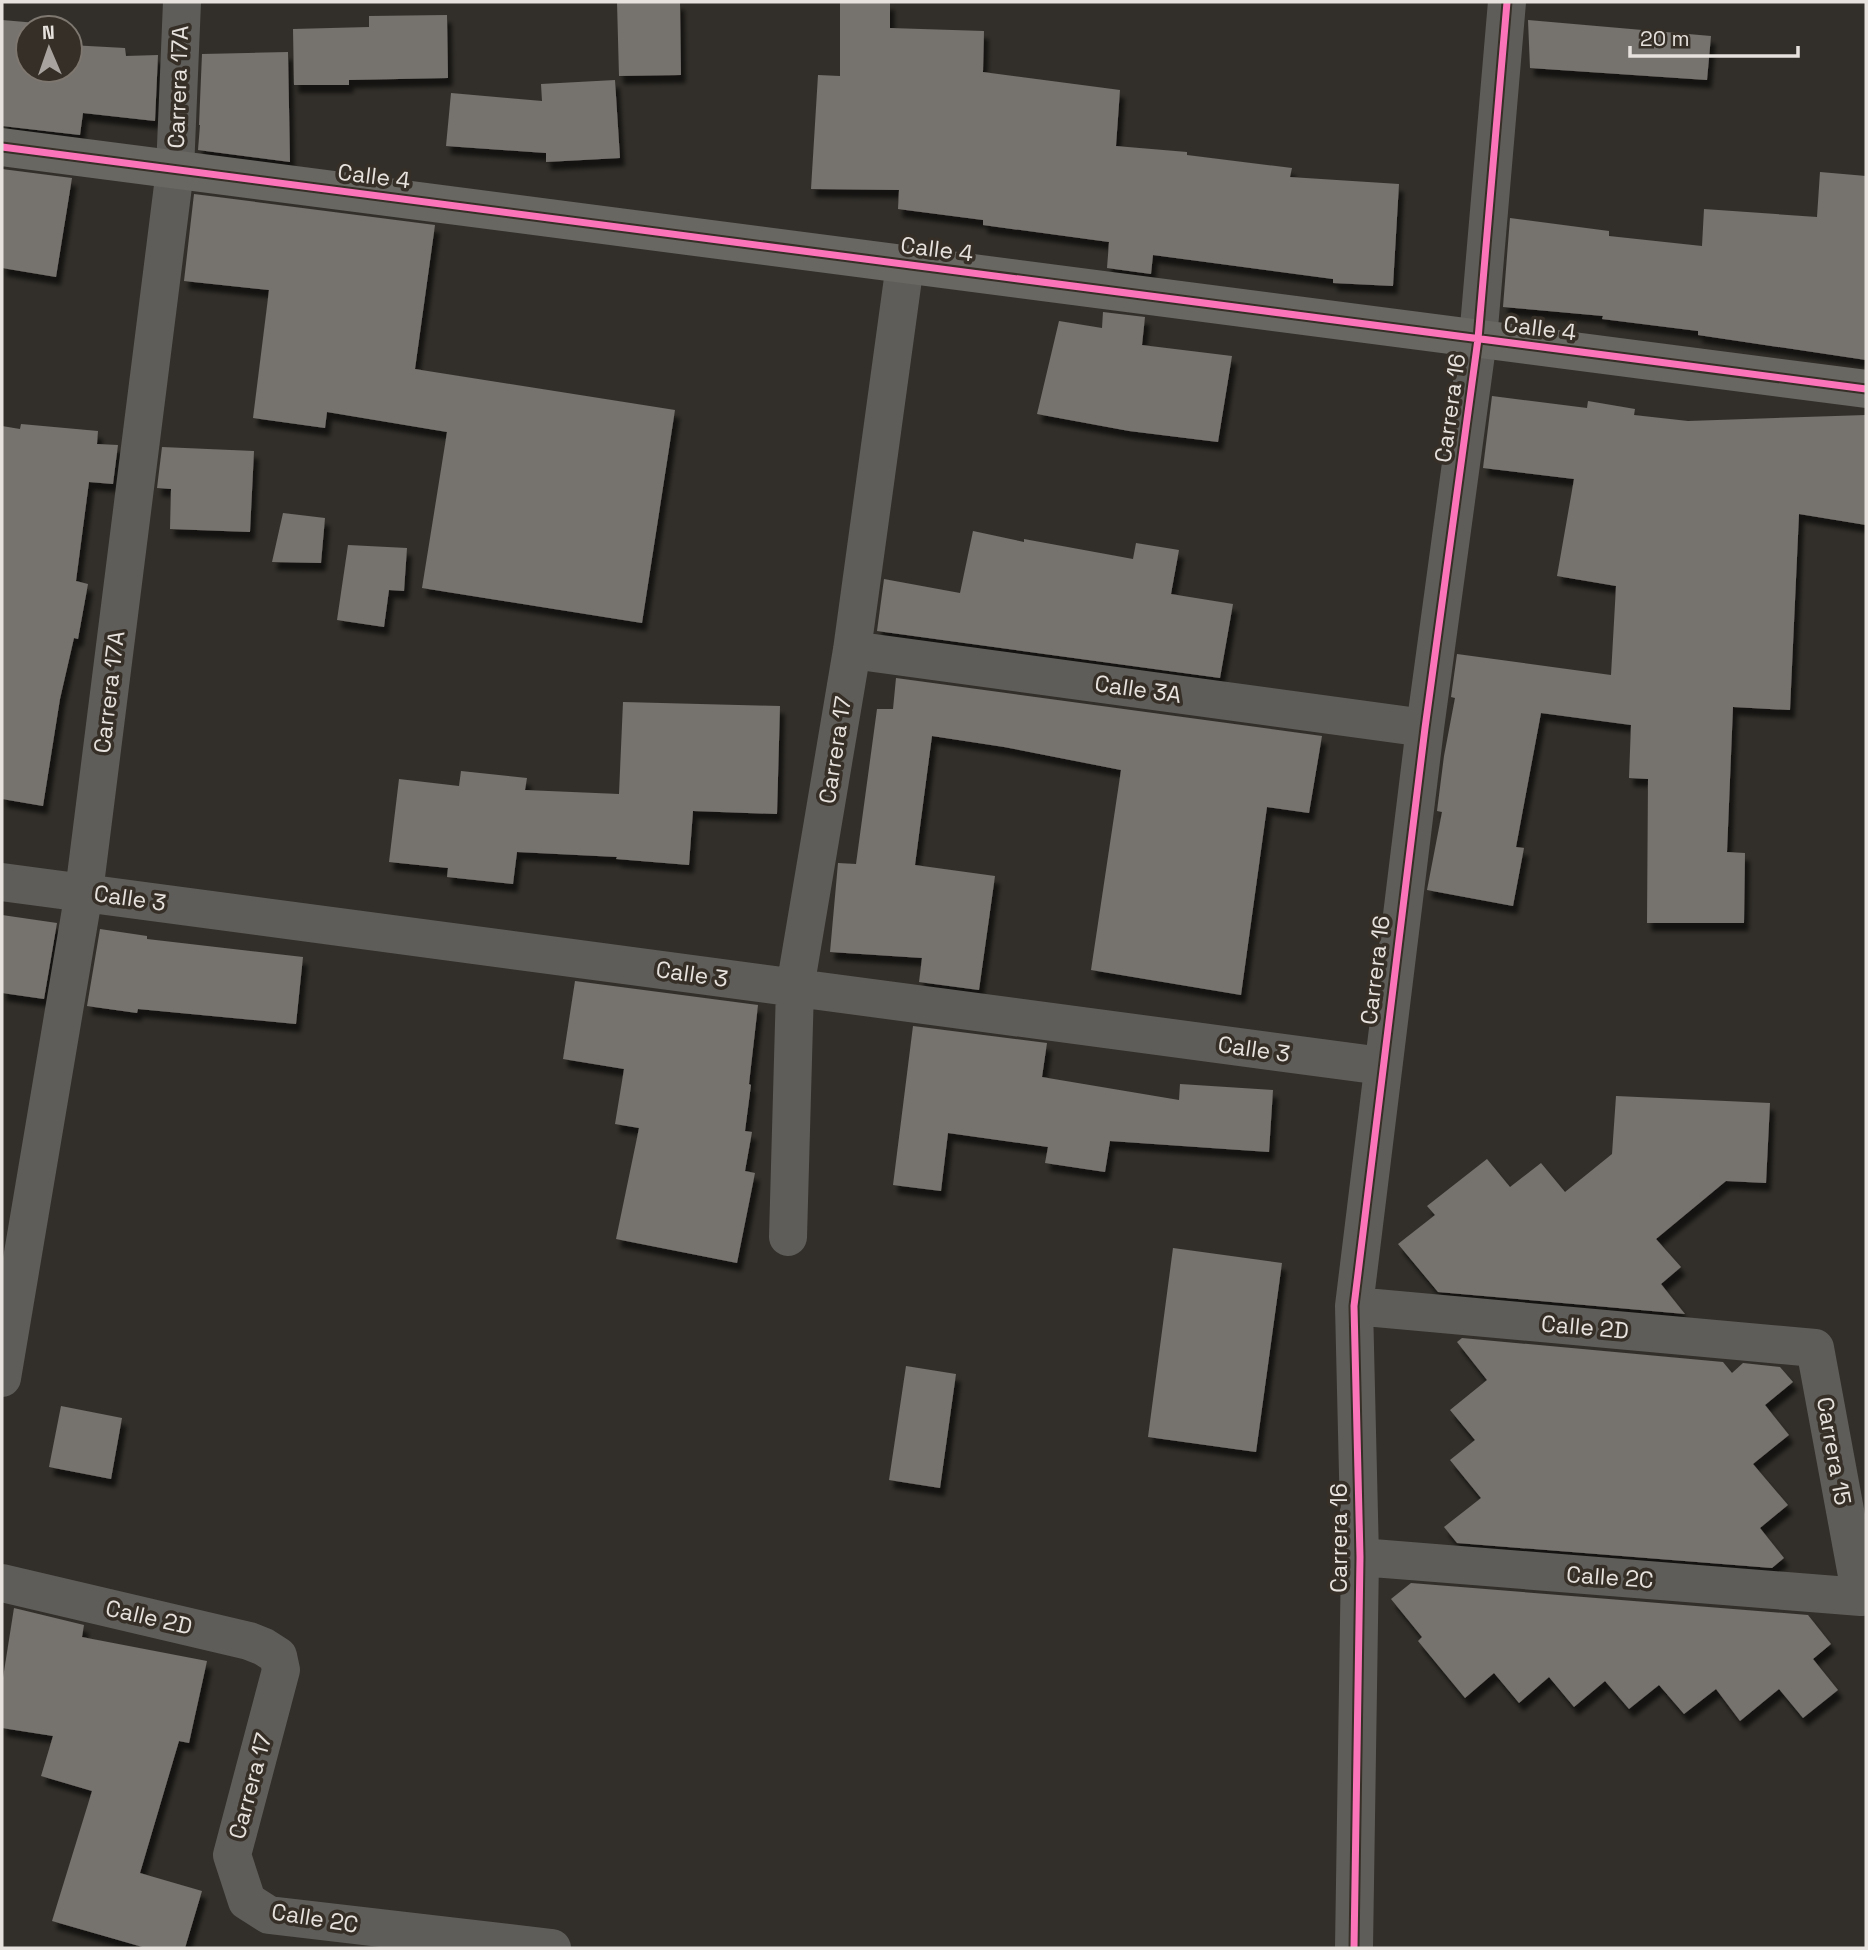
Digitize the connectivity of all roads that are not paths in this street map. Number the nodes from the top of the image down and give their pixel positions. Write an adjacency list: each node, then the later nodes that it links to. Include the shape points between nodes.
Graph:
1 (181, 2): 4 (street, Carrera 17A)
2 (1507, 2): 6 (street, Carrera 16)
3 (2, 148): 4 (street, Calle 4)
4 (175, 170): 5 (street, Calle 4); 11 (street, Carrera 17A)
5 (905, 264): 6 (street, Calle 4); 8 (street, Carrera 17)
6 (1478, 339): 7 (street, Calle 4); 9 (street, Carrera 16)
7 (1866, 389)
8 (852, 650): 9 (street, Calle 3A); 12 (street, Carrera 17)
9 (1425, 728): 13 (street, Carrera 16)
10 (2, 882): 11 (street, Calle 3)
11 (84, 892): 12 (street, Calle 3); 17 (street, Carrera 17A)
12 (796, 988): 13 (street, Calle 3); 14 (street, Carrera 17)
13 (1382, 1066): 15 (street, Carrera 16)
14 (788, 1237)
15 (1354, 1306): 16 (street, Calle 2D); 18 (street, Carrera 16)
16 (1815, 1348): 20 (street, Carrera 15)
17 (2, 1378)
18 (1360, 1557): 20 (street, Calle 2C); 24 (street, Carrera 16)
19 (2, 1583): 21 (street, Calle 2D, via 249,1641 278,1656)
20 (1861, 1597)
21 (281, 1670): 22 (street, Carrera 17, via 232,1855)
22 (247, 1901): 23 (street, Calle 2C, via 269,1915)
23 (552, 1948)
24 (1354, 1948)

